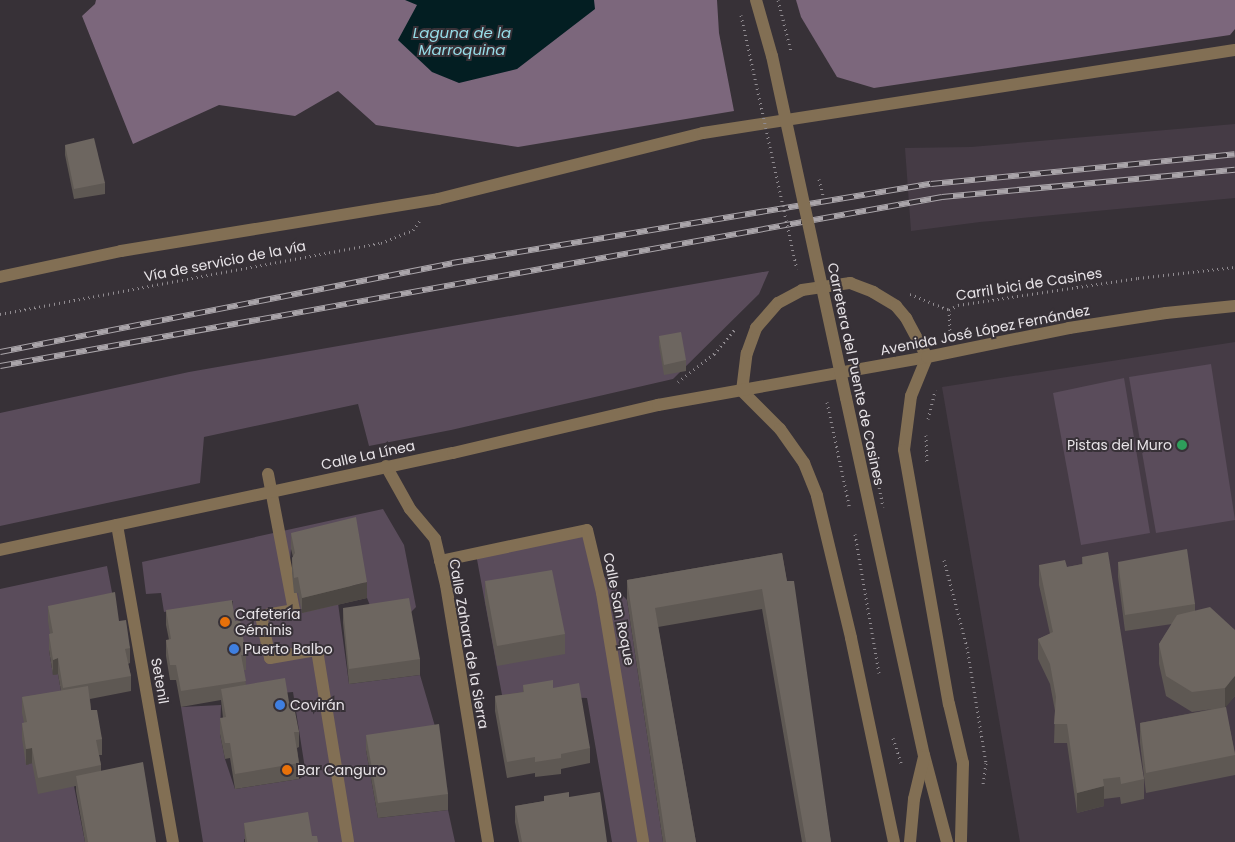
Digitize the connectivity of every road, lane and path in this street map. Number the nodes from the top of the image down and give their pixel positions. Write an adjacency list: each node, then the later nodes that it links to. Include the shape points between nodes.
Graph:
1 (756, 0): 31 (street, Carretera del Puente de Casines, bridge, via 772,56)
2 (741, 15): 7 (path, bridge)
3 (1235, 50): 4 (street, via 702,133)
4 (438, 199): 6 (street, via 121,251); 11 (path, Vía de servicio de la vía, via 413,230 381,243)
5 (1235, 267): 10 (path, Carril bici de Casines, via 1128,279 971,303)
6 (0, 277)
7 (799, 277)
8 (906, 292): 10 (path)
9 (1235, 306): 13 (street, Avenida José López Fernández, via 1146,316)
10 (949, 310): 13 (path, Carril bici de Casines)
11 (0, 314)
12 (738, 324): 15 (path, via 714,354)
13 (949, 351): 14 (street, Avenida José López Fernández)
14 (927, 357): 17 (street, Avenida José López Fernández); 17 (street, via 896,306 872,292 850,282 802,290 778,303 756,328 747,352); 41 (street, via 911,396 904,450 949,704 963,763)
15 (676, 384)
16 (936, 387): 20 (path, via 926,428)
17 (742, 391): 19 (street, Calle La Línea, via 658,405); 38 (street, via 784,434 804,463 817,496)
18 (825, 393): 23 (path, bridge)
19 (386, 466): 22 (street, Calle La Línea); 28 (street, Calle Zahara de la Sierra, via 410,509 435,539)
20 (928, 473)
21 (268, 474): 22 (street)
22 (272, 491): 24 (street, Calle La Línea); 35 (street, via 294,610 260,616 270,658 317,650)
23 (852, 519)
24 (117, 525): 26 (street, Calle La Línea); 34 (street, Setenil)
25 (854, 529): 29 (path)
26 (0, 550)
27 (942, 553): 32 (path, via 967,647 986,764)
28 (440, 562): 36 (street, Calle Zahara de la Sierra); 37 (street, Calle San Roque, via 587,530 602,592)
29 (881, 683)
30 (890, 731): 33 (path)
31 (924, 755): 33 (street, Carretera del Puente de Casines); 40 (street, Carretera del Puente de Casines)
32 (982, 786)
33 (914, 798): 39 (street, Carretera del Puente de Casines)
34 (173, 842)
35 (348, 842)
36 (488, 842)
37 (643, 842)
38 (894, 842)
39 (910, 842)
40 (947, 842)
41 (961, 842)

